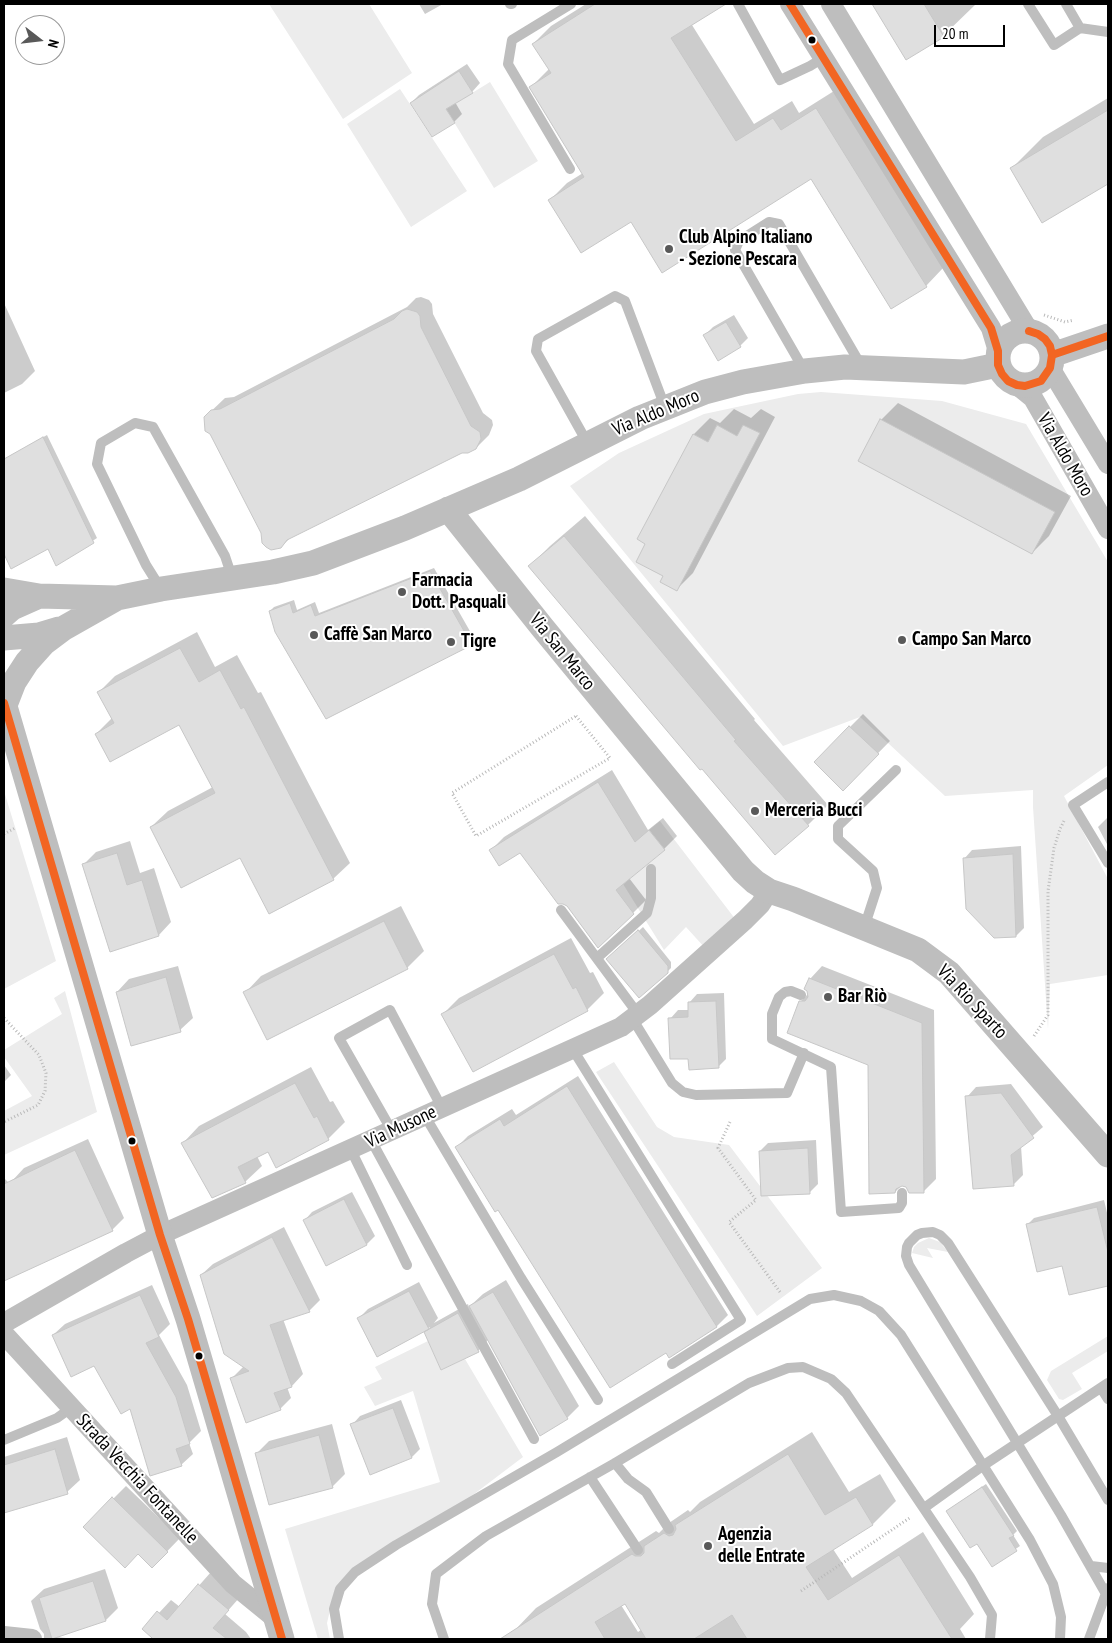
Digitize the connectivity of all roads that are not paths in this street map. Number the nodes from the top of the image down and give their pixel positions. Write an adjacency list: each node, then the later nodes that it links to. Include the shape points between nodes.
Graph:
1 (571, 4): 10 (lane, via 512,40 508,64)
2 (738, 4): 9 (lane, via 780,80)
3 (790, 4): 9 (street)
4 (831, 4): 11 (street)
5 (1028, 4): 7 (lane, via 1054,45)
6 (1066, 4): 7 (lane)
7 (1080, 28): 8 (lane)
8 (1108, 32)
9 (822, 58): 13 (street, via 991,328)
10 (570, 169)
11 (1029, 331): 13 (street, via 1013,333 1001,343); 14 (street, via 1045,339 1050,346)
12 (1108, 336): 14 (street)
13 (998, 358): 15 (street, Via Aldo Moro, via 964,372); 17 (street, via 1002,374)
14 (1051, 361): 17 (street, via 1040,381); 20 (street, Via Aldo Moro)
15 (862, 368): 16 (street, Via Aldo Moro); 16 (lane, via 779,224 769,222 739,241 735,250)
16 (804, 371): 18 (street, Via Aldo Moro, via 704,392)
17 (1017, 385): 22 (street, Via Aldo Moro, via 1032,398)
18 (665, 408): 19 (street, Via Aldo Moro); 19 (lane, via 626,301 615,296 538,339 536,350)
19 (588, 444): 21 (street, Via Aldo Moro, via 519,479)
20 (1108, 464)
21 (448, 509): 23 (street, via 313,563); 36 (street, Via San Marco, via 743,870)
22 (1108, 529)
23 (232, 578): 24 (street); 24 (lane, via 225,556 153,427 135,423 101,443 97,464)
24 (161, 589): 27 (street)
25 (4, 590): 26 (street)
26 (39, 596): 27 (street); 28 (street)
27 (116, 598): 29 (street)
28 (4, 615)
29 (64, 628): 30 (street, via 39,635); 31 (street, via 27,662)
30 (4, 638)
31 (4, 704): 50 (street)
32 (896, 770): 38 (lane, via 838,826 838,839 873,871 877,888)
33 (1108, 782): 34 (lane, via 1073,806)
34 (1108, 863)
35 (651, 869): 39 (lane, via 648,913)
36 (769, 891): 38 (street, Via Rio Sparto); 41 (street, Via Musone, via 745,920)
37 (561, 910): 39 (lane)
38 (864, 928): 48 (street, Via Rio Sparto, via 918,950 950,972)
39 (597, 958): 41 (lane)
40 (801, 995): 43 (lane, via 791,991 778,997 772,1014 772,1039)
41 (635, 1016): 42 (street, Via Musone, via 620,1027); 43 (lane, via 672,1083 683,1092 696,1095 787,1093)
42 (572, 1048): 44 (street, Via Musone); 54 (lane, via 741,1320)
43 (804, 1053): 49 (lane, via 831,1067 841,1212 899,1208)
44 (433, 1112): 45 (street, Via Musone); 45 (lane, via 390,1010 340,1038); 56 (lane, via 521,1278)
45 (392, 1130): 46 (street, Via Musone)
46 (371, 1140): 47 (street, Via Musone); 60 (lane)
47 (351, 1150): 50 (street, Via Musone); 51 (lane)
48 (1108, 1155)
49 (902, 1193)
50 (160, 1235): 52 (street, Via Musone); 73 (street, via 188,1319)
51 (407, 1264)
52 (4, 1323)
53 (4, 1334): 58 (street, Strada Vecchia Fontanelle)
54 (672, 1364)
55 (1105, 1385): 57 (lane); 59 (lane)
56 (598, 1400)
57 (1108, 1400)
58 (71, 1408): 61 (lane, via 57,1418); 73 (street, Strada Vecchia Fontanelle, via 233,1584)
59 (1058, 1416): 62 (lane); 62 (lane, via 944,1238 929,1232 917,1235 907,1248 909,1265); 66 (lane)
60 (534, 1439)
61 (4, 1440)
62 (1018, 1443): 64 (lane); 70 (lane)
63 (614, 1463): 65 (lane); 67 (lane, via 749,1383 788,1368 803,1367 831,1379 846,1394); 68 (lane, via 646,1492)
64 (984, 1465): 67 (lane); 76 (lane, via 901,1335 879,1311 861,1301 834,1295 810,1298 355,1572 340,1589 334,1609); 79 (lane, via 1053,1584 1061,1617)
65 (590, 1478): 69 (lane); 77 (lane, via 486,1536 436,1574 432,1604)
66 (1108, 1500)
67 (924, 1508): 78 (lane, via 992,1615)
68 (669, 1530)
69 (638, 1550)
70 (1091, 1566): 71 (lane); 72 (lane)
71 (1108, 1568)
72 (1107, 1590): 80 (lane)
73 (279, 1629)
74 (4, 1636): 75 (street)
75 (32, 1639)
76 (339, 1639)
77 (444, 1639)
78 (990, 1639)
79 (1060, 1639)
80 (1089, 1639)

